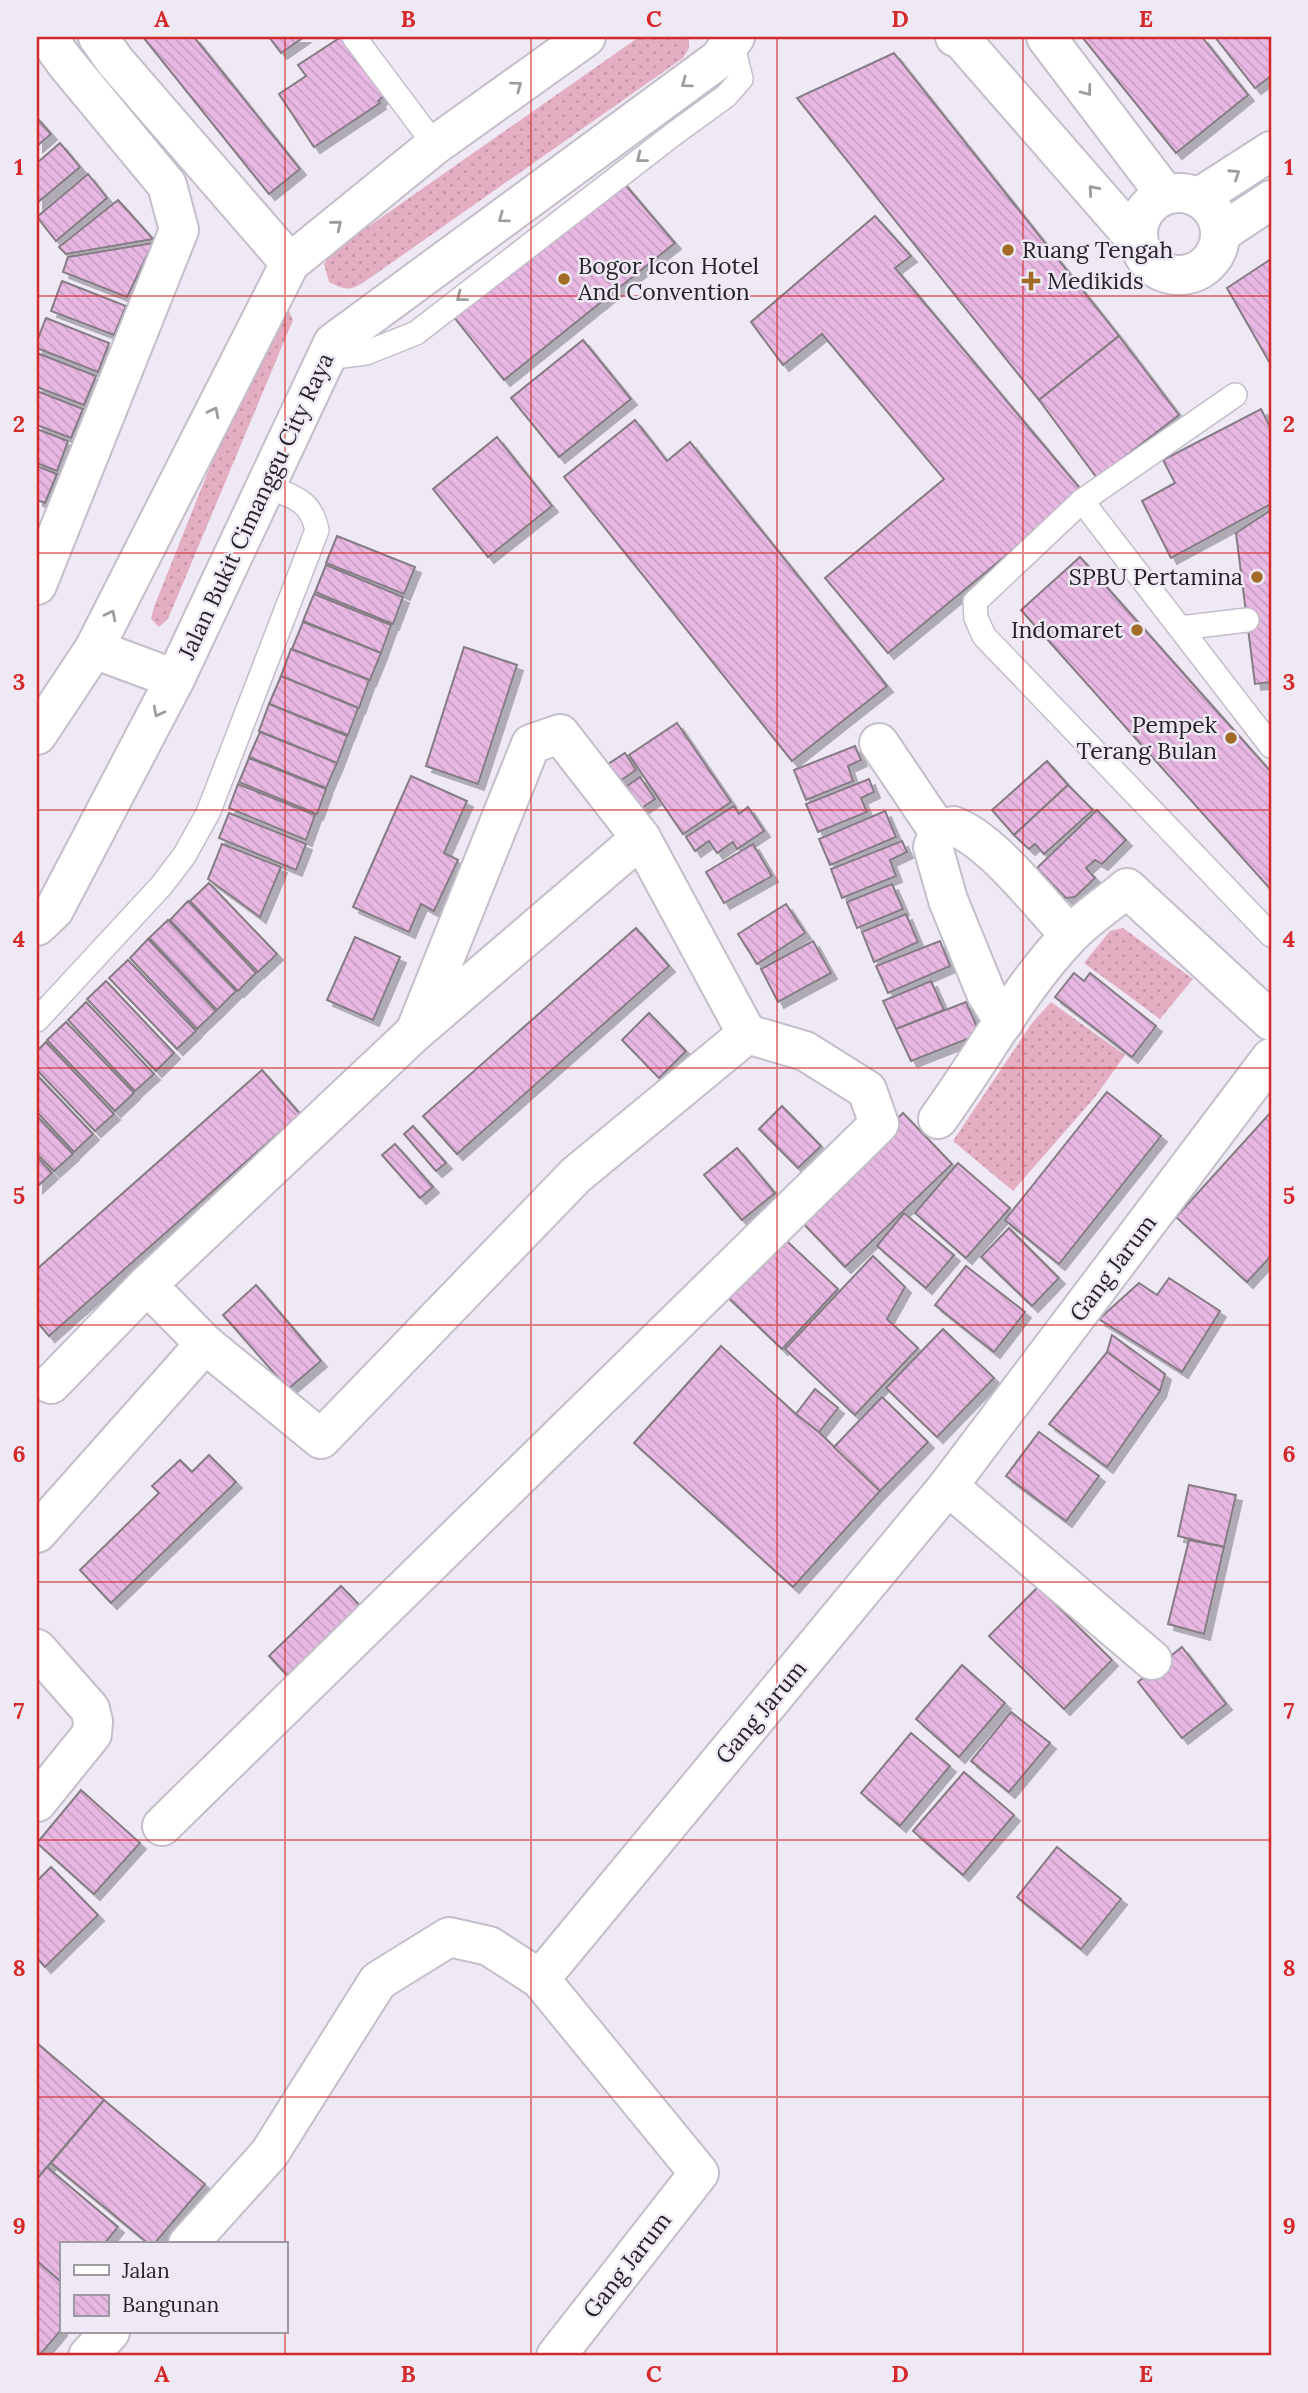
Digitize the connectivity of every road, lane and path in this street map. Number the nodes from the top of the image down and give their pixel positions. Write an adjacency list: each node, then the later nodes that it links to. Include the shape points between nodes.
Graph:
1 (47, 37): 8 (street)
2 (354, 37): 9 (lane)
3 (586, 37): 9 (street, one-way to 3)
4 (955, 37): 14 (street, one-way to 4)
5 (1046, 37): 11 (street, one-way to 11)
6 (733, 39): 17 (street, Jalan Bukit Cimanggu City Raya, one-way to 17, via 719,59 333,343)
7 (108, 50): 8 (street); 15 (street)
8 (87, 89): 19 (street, via 167,185 179,230)
9 (435, 145): 15 (street, one-way to 9)
10 (1271, 150): 11 (street, one-way to 10)
11 (1181, 196): 13 (street, via 1214,212); 14 (street, via 1152,202 1138,226)
12 (1271, 200): 13 (street)
13 (1220, 233): 14 (street, via 1214,256 1195,273 1183,275 1159,271 1141,253)
14 (1138, 242)
15 (290, 264): 22 (street, one-way to 15)
16 (1235, 395): 18 (lane)
17 (266, 486): 23 (street, Jalan Bukit Cimanggu City Raya); 32 (lane, via 305,503 317,530 208,813 161,886)
18 (1082, 501): 21 (lane); 31 (lane, via 975,602 976,618 985,636)
19 (37, 585)
20 (1247, 620): 21 (lane)
21 (1180, 628): 26 (lane)
22 (94, 649): 23 (street); 24 (street)
23 (175, 679): 29 (street, Jalan Bukit Cimanggu City Raya, one-way to 29, via 54,909)
24 (37, 735)
25 (879, 743): 27 (street)
26 (1271, 746)
27 (939, 832): 30 (street, via 953,826 967,831); 34 (street, via 933,847 948,900 986,993)
28 (641, 838): 35 (street); 35 (street, via 560,734 531,744); 36 (street)
29 (37, 926)
30 (1070, 935): 33 (street, via 1127,888); 34 (street)
31 (1271, 935)
32 (37, 1020)
33 (1271, 1021)
34 (1004, 1022): 38 (street)
35 (415, 1032): 39 (street)
36 (747, 1034): 40 (street, via 576,1175 321,1439); 47 (street, via 805,1051 867,1090 879,1124)
37 (1271, 1058): 42 (street, Gang Jarum)
38 (938, 1119)
39 (147, 1285): 40 (street); 41 (street)
40 (205, 1343): 43 (street)
41 (41, 1384)
42 (948, 1486): 45 (street); 48 (street, Gang Jarum)
43 (37, 1533)
44 (37, 1649): 46 (street, via 90,1709 93,1721 92,1734)
45 (1152, 1660)
46 (37, 1802)
47 (162, 1826)
48 (540, 1979): 49 (street, via 488,1946 449,1937 377,1981 269,2154); 52 (street, Gang Jarum, via 699,2173)
49 (190, 2242)
50 (108, 2334): 51 (street)
51 (88, 2356)
52 (555, 2356)

